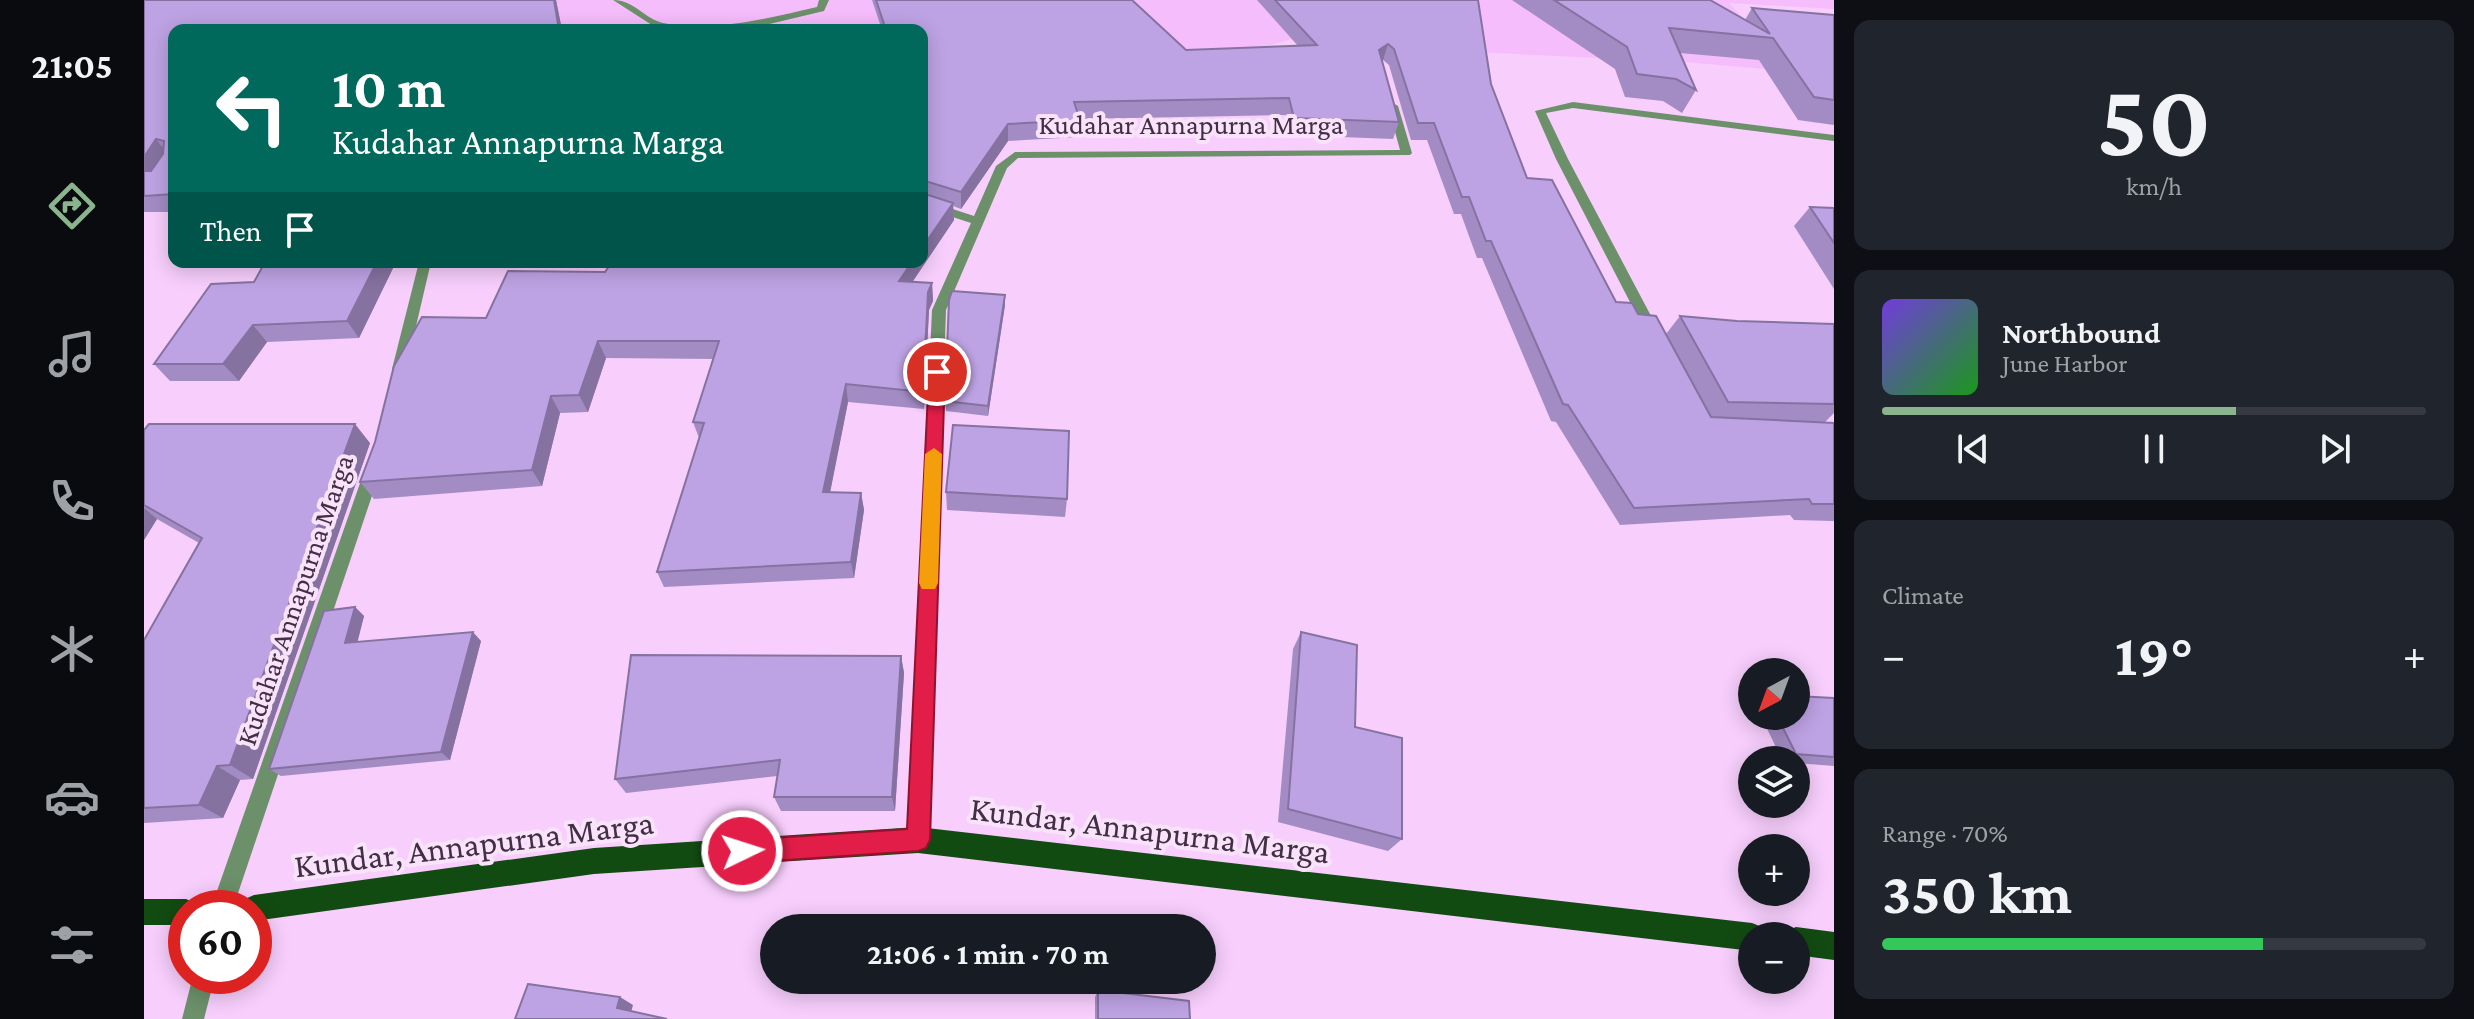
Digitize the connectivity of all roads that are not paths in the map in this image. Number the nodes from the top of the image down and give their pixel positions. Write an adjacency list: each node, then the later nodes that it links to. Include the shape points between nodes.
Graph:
1 (618, 0): 3 (street)
2 (824, 0): 4 (street, via 821,9)
3 (656, 24)
4 (759, 24)
5 (1390, 95): 8 (street, Kudahar Annapurna Marga, via 1406,153 1015,155 1002,166)
6 (1834, 138): 10 (street, via 1573,105 1540,111)
7 (928, 205): 8 (street)
8 (978, 221): 13 (street, Kudahar Annapurna Marga, via 939,310)
9 (424, 268): 11 (street)
10 (1659, 345)
11 (395, 383)
12 (377, 458): 14 (street, Kudahar Annapurna Marga)
13 (918, 840): 15 (main road, Kundar, Annapurna Marga, via 594,861); 18 (main road, Kundar, Annapurna Marga)
14 (228, 890)
15 (272, 906)
16 (144, 912): 17 (main road)
17 (168, 912)
18 (1738, 935)
19 (1810, 943): 20 (main road)
20 (1834, 946)
21 (199, 994): 22 (street)
22 (193, 1019)

